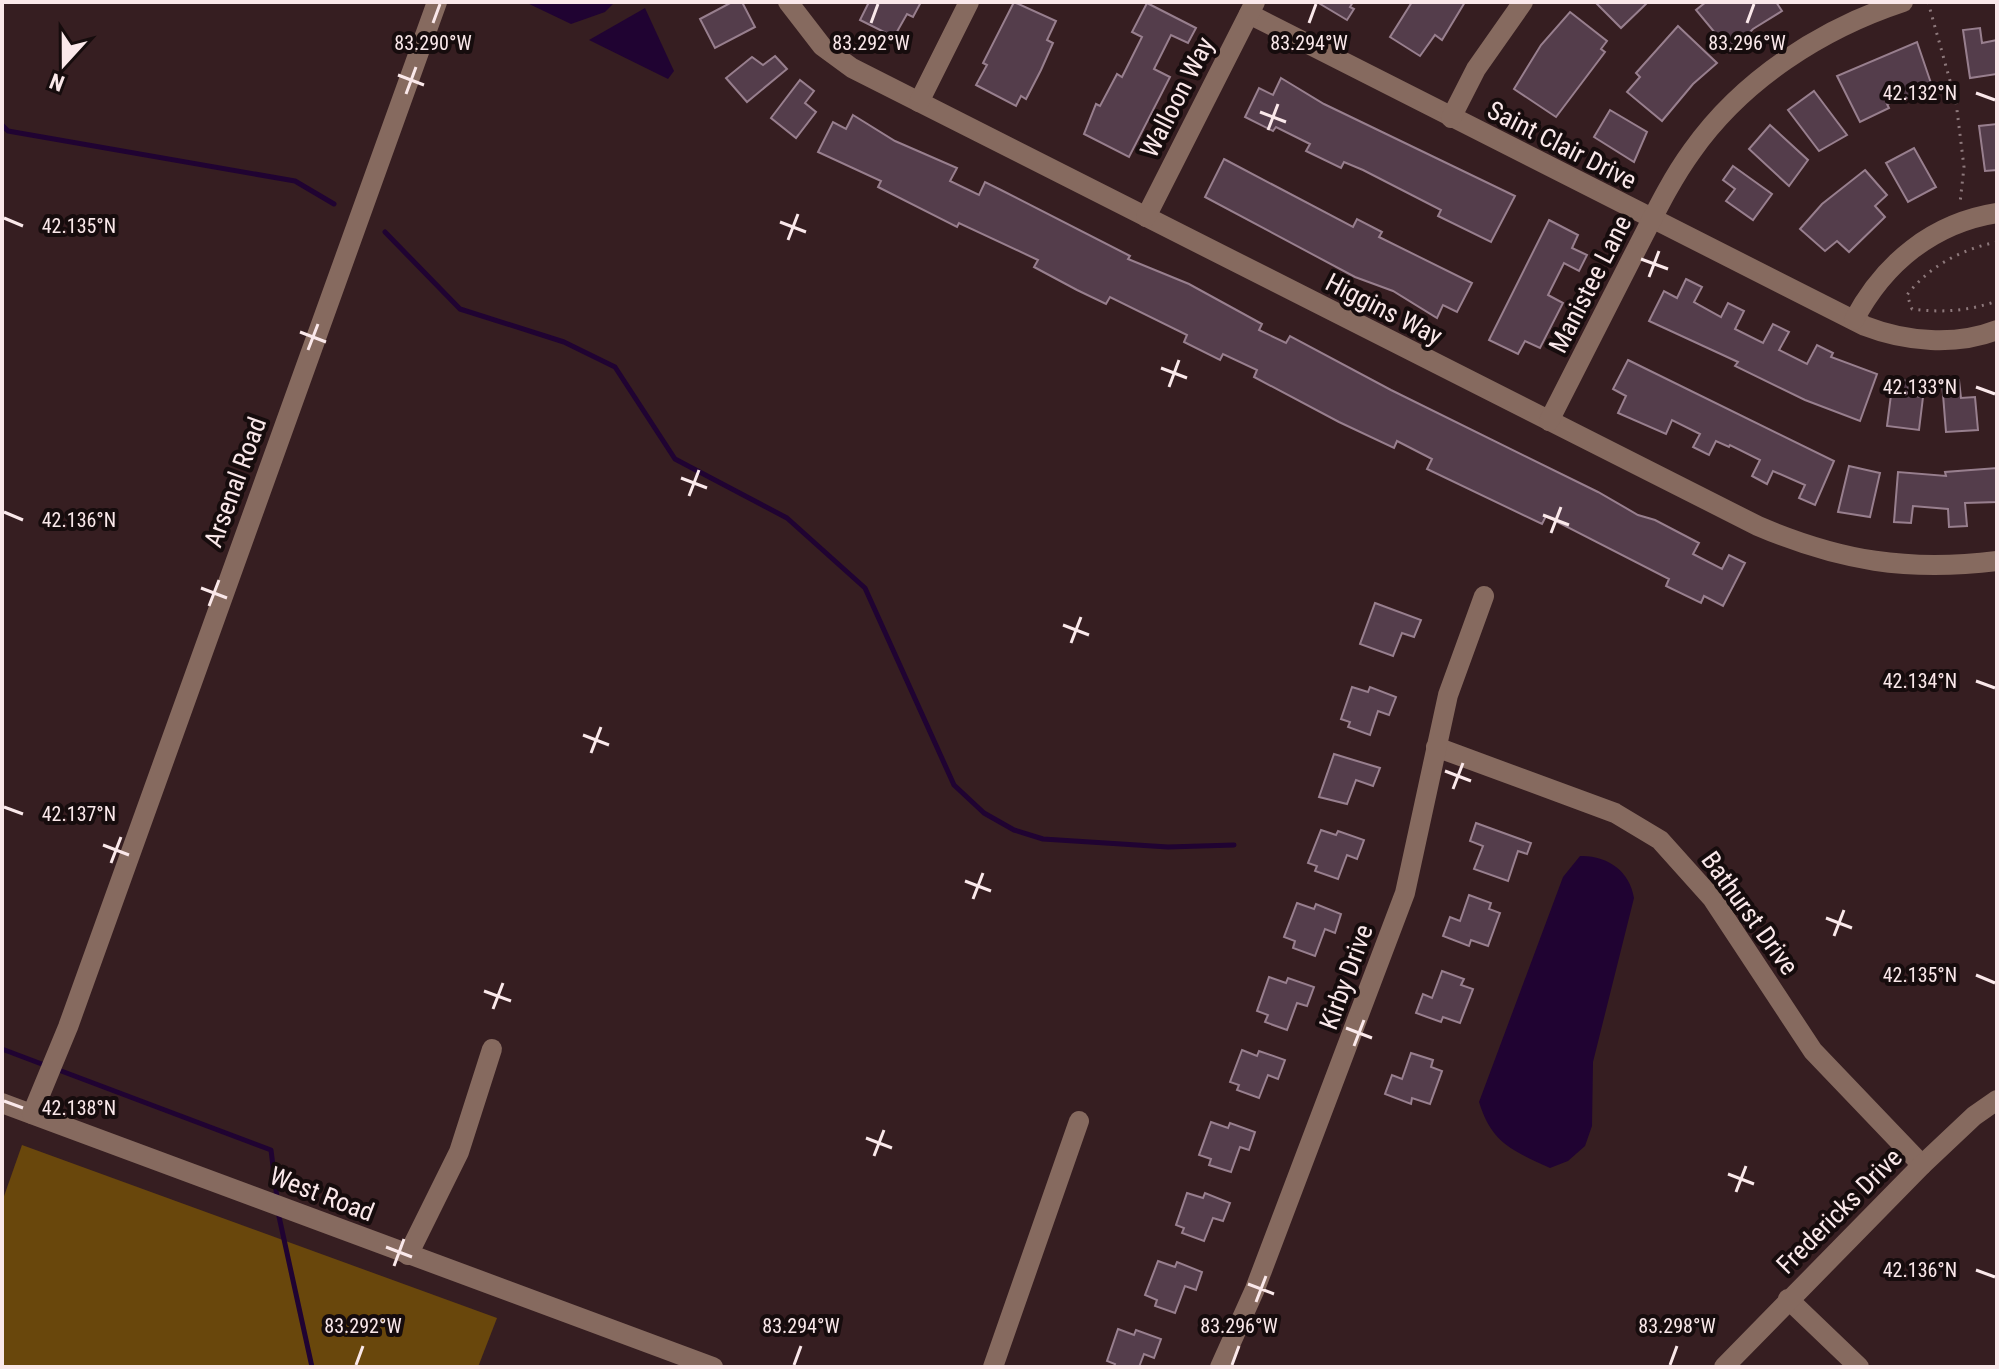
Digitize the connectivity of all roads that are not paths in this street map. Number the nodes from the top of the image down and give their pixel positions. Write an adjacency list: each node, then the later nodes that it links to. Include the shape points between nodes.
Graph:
1 (437, 2): 21 (street, Arsenal Road, via 68,1027)
2 (788, 2): 7 (street, Higgins Way, via 831,54)
3 (969, 2): 7 (street)
4 (1523, 2): 8 (street, via 1476,69)
5 (1903, 2): 11 (street, Manistee Lane, via 1849,22 1757,82 1694,148)
6 (1252, 8): 8 (street, Saint Clair Drive); 10 (street, Walloon Way)
7 (919, 102): 10 (street, Higgins Way)
8 (1451, 118): 11 (street, Saint Clair Drive)
9 (1997, 213): 12 (street, via 1959,221 1922,241 1895,264)
10 (1146, 217): 14 (street, Higgins Way)
11 (1652, 219): 12 (street, Saint Clair Drive); 14 (street, Manistee Lane)
12 (1854, 320): 13 (street, Saint Clair Drive, via 1918,339)
13 (1997, 330)
14 (1549, 421): 15 (street, Higgins Way, via 1758,526 1846,558 1911,567)
15 (1997, 561)
16 (1484, 596): 17 (street, Kirby Drive, via 1448,695)
17 (1436, 747): 23 (street, Bathurst Drive, via 1615,813 1660,840 1712,898 1813,1051); 26 (street, Kirby Drive, via 1405,893)
18 (492, 1049): 24 (street, via 459,1152)
19 (1997, 1100): 23 (street, Fredericks Drive)
20 (2, 1103): 21 (street, West Road)
21 (32, 1114): 24 (street, West Road)
22 (1079, 1121): 28 (street)
23 (1922, 1165): 25 (street, Fredericks Drive)
24 (408, 1255): 27 (street, West Road)
25 (1788, 1299): 29 (street, Fredericks Drive); 30 (street)
26 (1221, 1366)
27 (713, 1367)
28 (993, 1367)
29 (1724, 1367)
30 (1859, 1367)

